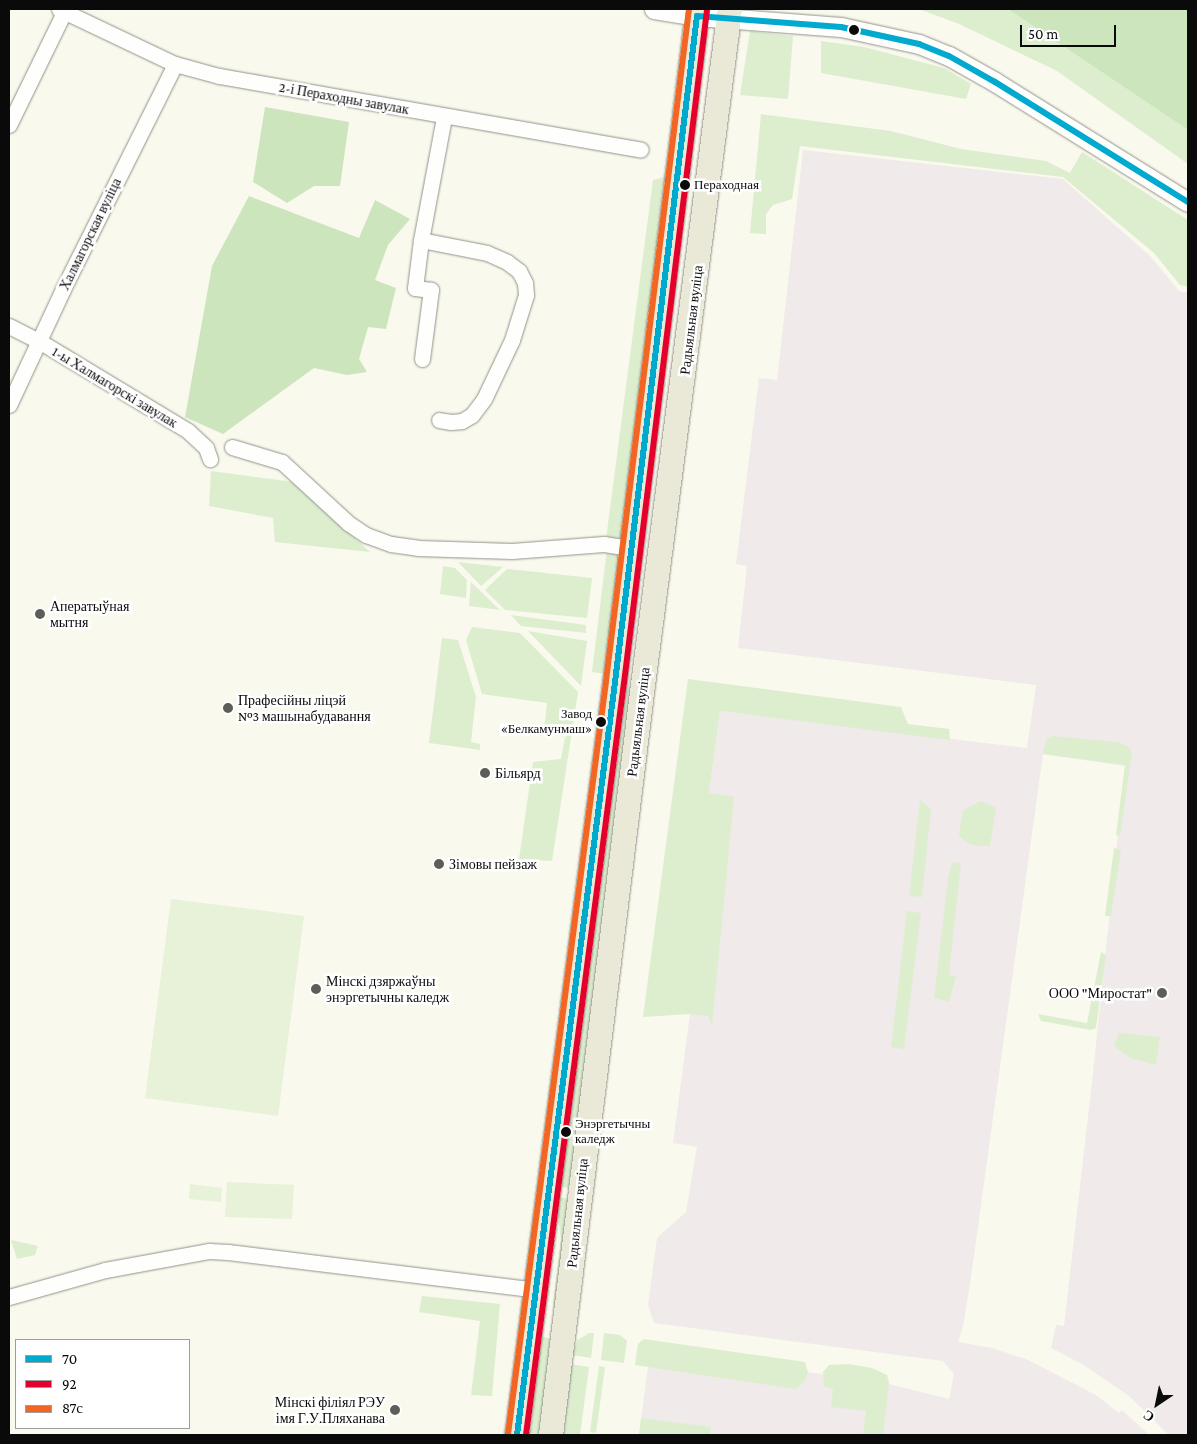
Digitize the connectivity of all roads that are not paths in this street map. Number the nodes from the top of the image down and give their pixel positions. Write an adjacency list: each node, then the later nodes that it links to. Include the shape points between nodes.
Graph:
1 (654, 9): 3 (street)
2 (61, 10): 5 (street, 2-і Пераходны завулак); 7 (street)
3 (698, 13): 4 (street); 14 (main road, Радыяльная вуліца)
4 (729, 14): 9 (street, via 841,26 934,50 995,82); 15 (main road, Радыяльная вуліца)
5 (175, 64): 6 (street, 2-і Пераходны завулак, via 219,76); 12 (street, Халмагорская вуліца)
6 (444, 116): 8 (street, 2-і Пераходны завулак); 10 (street)
7 (9, 125)
8 (641, 150)
9 (1188, 202)
10 (421, 240): 13 (street, via 415,288 431,290); 17 (street, via 487,253 507,262 519,271 526,296 512,340 484,400 472,415 462,421)
11 (9, 326): 12 (street, 1-ы Халмагорскі завулак)
12 (39, 341): 16 (street, Халмагорская вуліца); 19 (street, 1-ы Халмагорскі завулак, via 188,431 206,448)
13 (422, 359)
14 (655, 364): 15 (main road); 20 (main road, Радыяльная вуліца)
15 (685, 367): 24 (main road, Радыяльная вуліца)
16 (9, 405)
17 (439, 420)
18 (232, 447): 20 (street, via 282,462 348,523 366,535 391,544 512,552 604,544)
19 (210, 460)
20 (630, 548): 21 (main road, Радыяльная вуліца)
21 (536, 1290): 22 (street, via 209,1251 105,1270); 23 (main road, Радыяльная вуліца)
22 (9, 1297)
23 (517, 1435)
24 (551, 1435)

